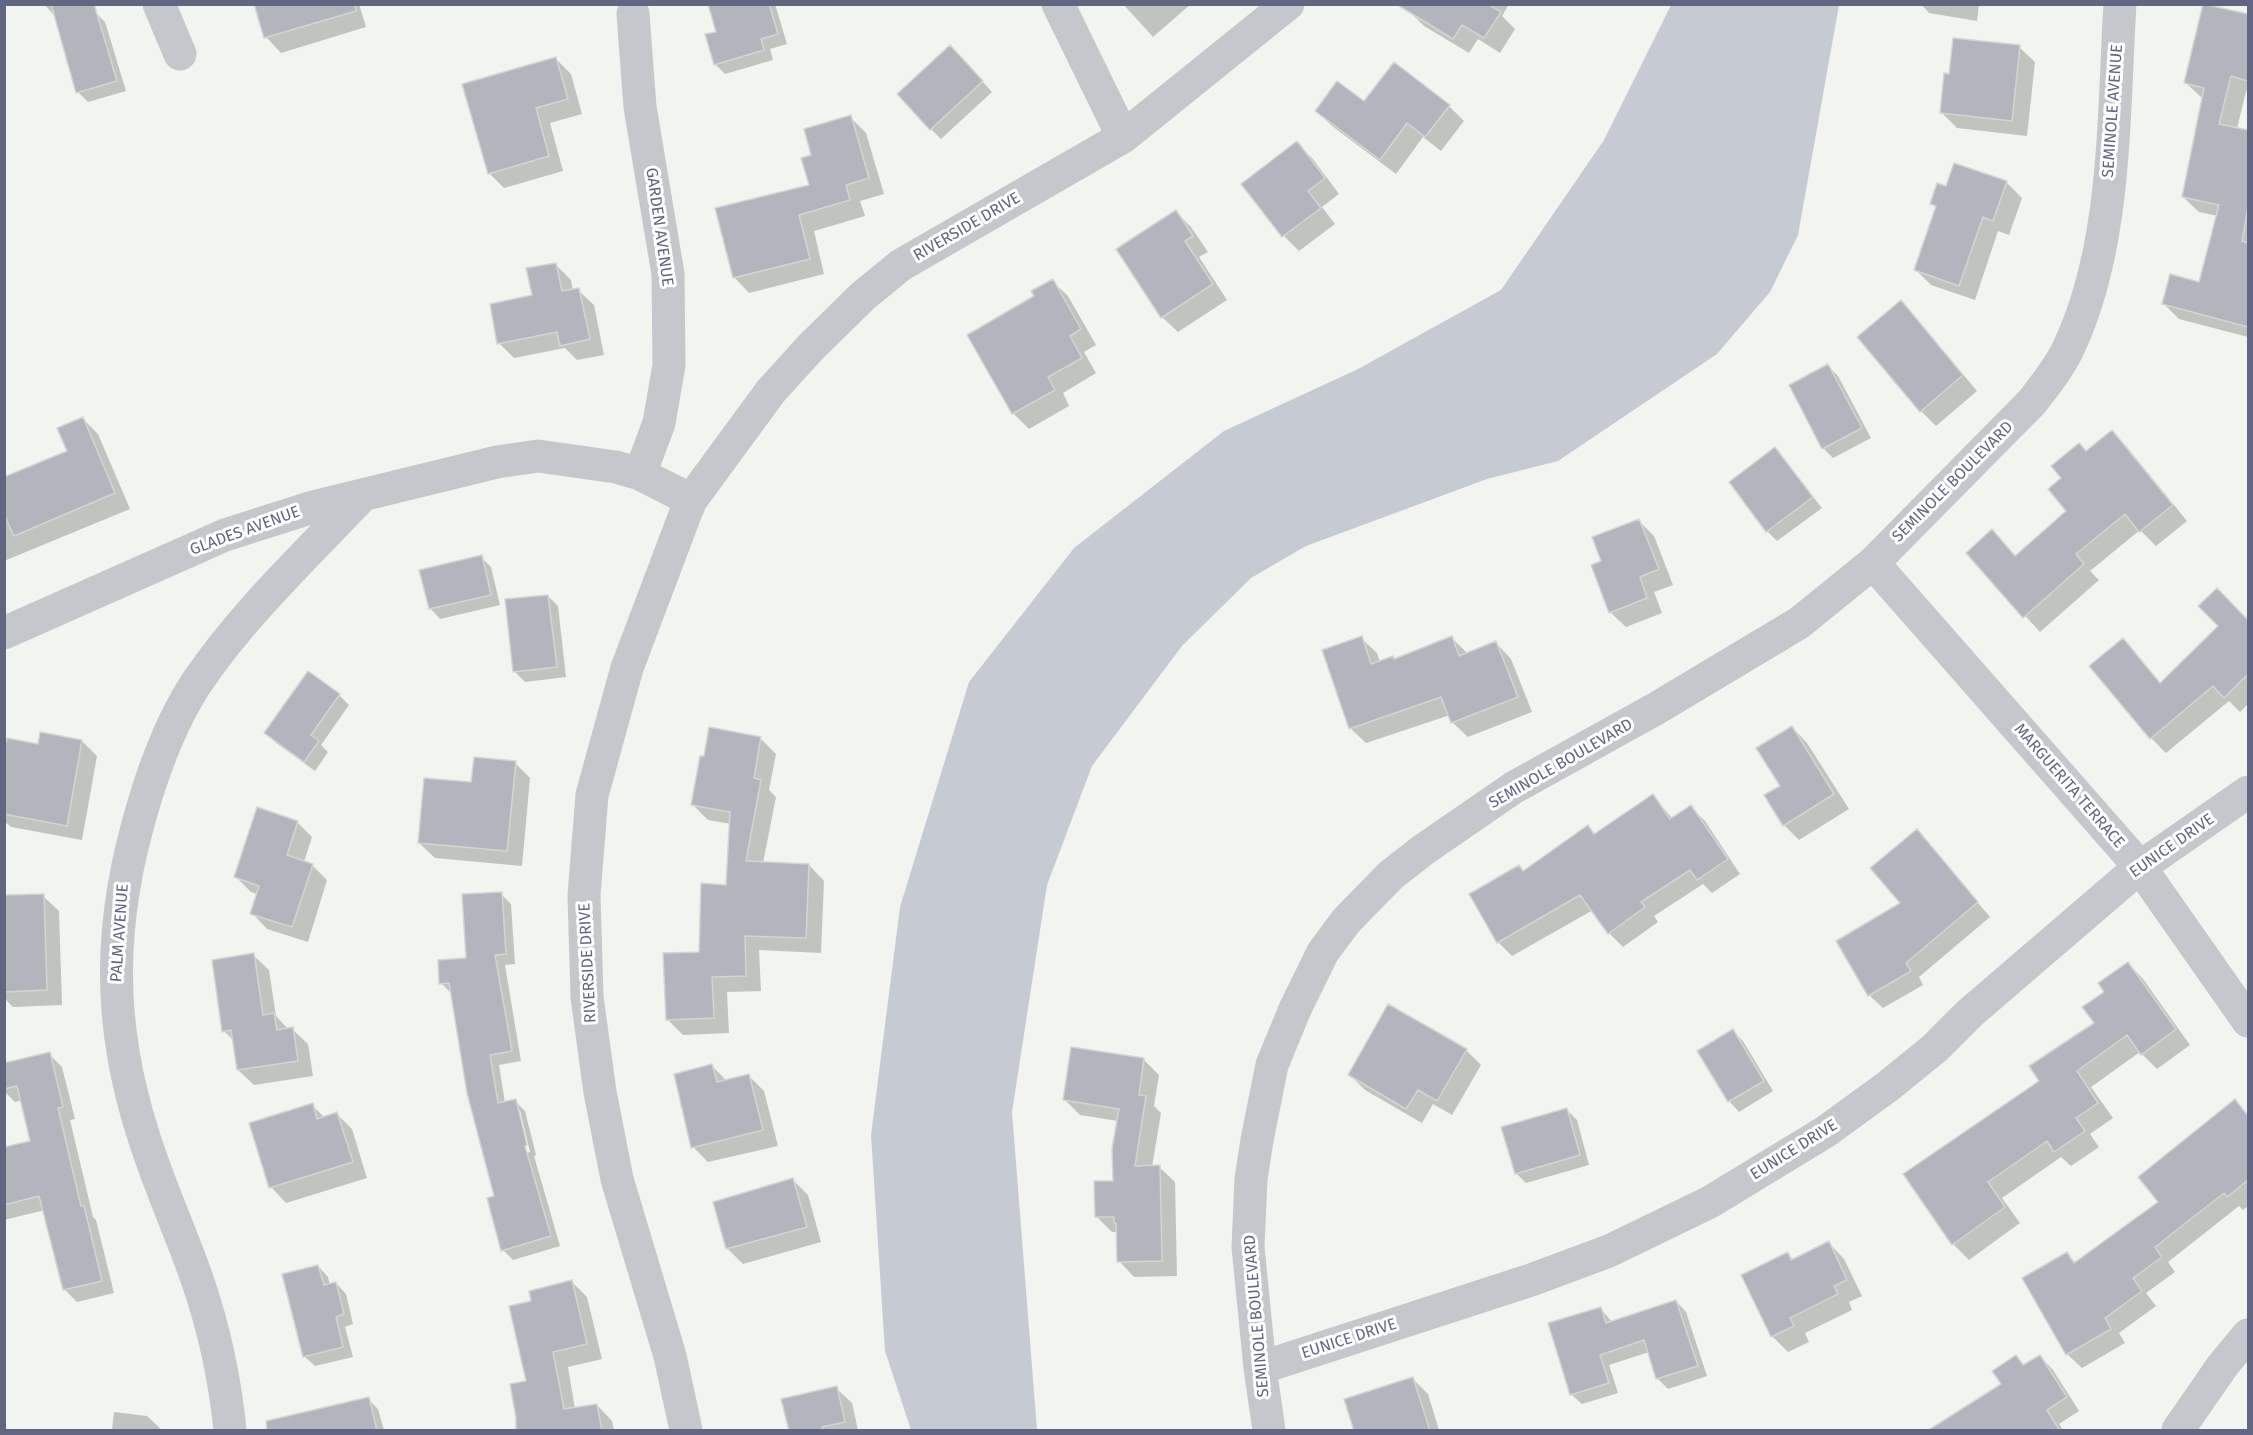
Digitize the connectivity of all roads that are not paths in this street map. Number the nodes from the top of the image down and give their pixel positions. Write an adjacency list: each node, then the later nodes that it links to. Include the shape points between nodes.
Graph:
1 (159, 4): 6 (street)
2 (1059, 4): 7 (street)
3 (1288, 4): 7 (street, RIVERSIDE DRIVE)
4 (2120, 4): 8 (street, SEMINOLE AVENUE)
5 (633, 14): 9 (street, GARDEN AVENUE, via 640,107 668,274 669,365 659,423)
6 (180, 54)
7 (1123, 137): 11 (street, RIVERSIDE DRIVE, via 901,265 863,296 771,391)
8 (2106, 218): 12 (street, SEMINOLE BOULEVARD, via 2092,285 2068,350 2051,377 1995,441)
9 (640, 474): 10 (street, GLADES AVENUE, via 579,460 538,456 497,462); 11 (street)
10 (363, 495): 13 (street, GLADES AVENUE, via 225,535); 19 (street, PALM AVENUE, via 254,609 194,687 150,782 123,881 116,975 125,1066 143,1136 198,1282 220,1359)
11 (691, 500): 20 (street, RIVERSIDE DRIVE, via 627,669 592,795 584,895 587,996 600,1092 617,1179 670,1356)
12 (1873, 563): 15 (street, MARGUERITA TERRACE); 18 (street, SEMINOLE BOULEVARD, via 1781,634 1513,788 1391,875 1346,921 1323,952 1295,1009 1272,1065 1262,1112 1251,1179 1248,1246)
13 (4, 633)
14 (2248, 792): 15 (street, EUNICE DRIVE)
15 (2140, 867): 16 (street, MARGUERITA TERRACE); 18 (street, EUNICE DRIVE, via 1887,1087 1825,1131 1710,1202 1609,1251 1531,1280)
16 (2248, 1021)
17 (2248, 1335): 22 (street)
18 (1260, 1368): 21 (street, SEMINOLE BOULEVARD)
19 (230, 1431)
20 (686, 1431)
21 (1269, 1431)
22 (2178, 1431)

